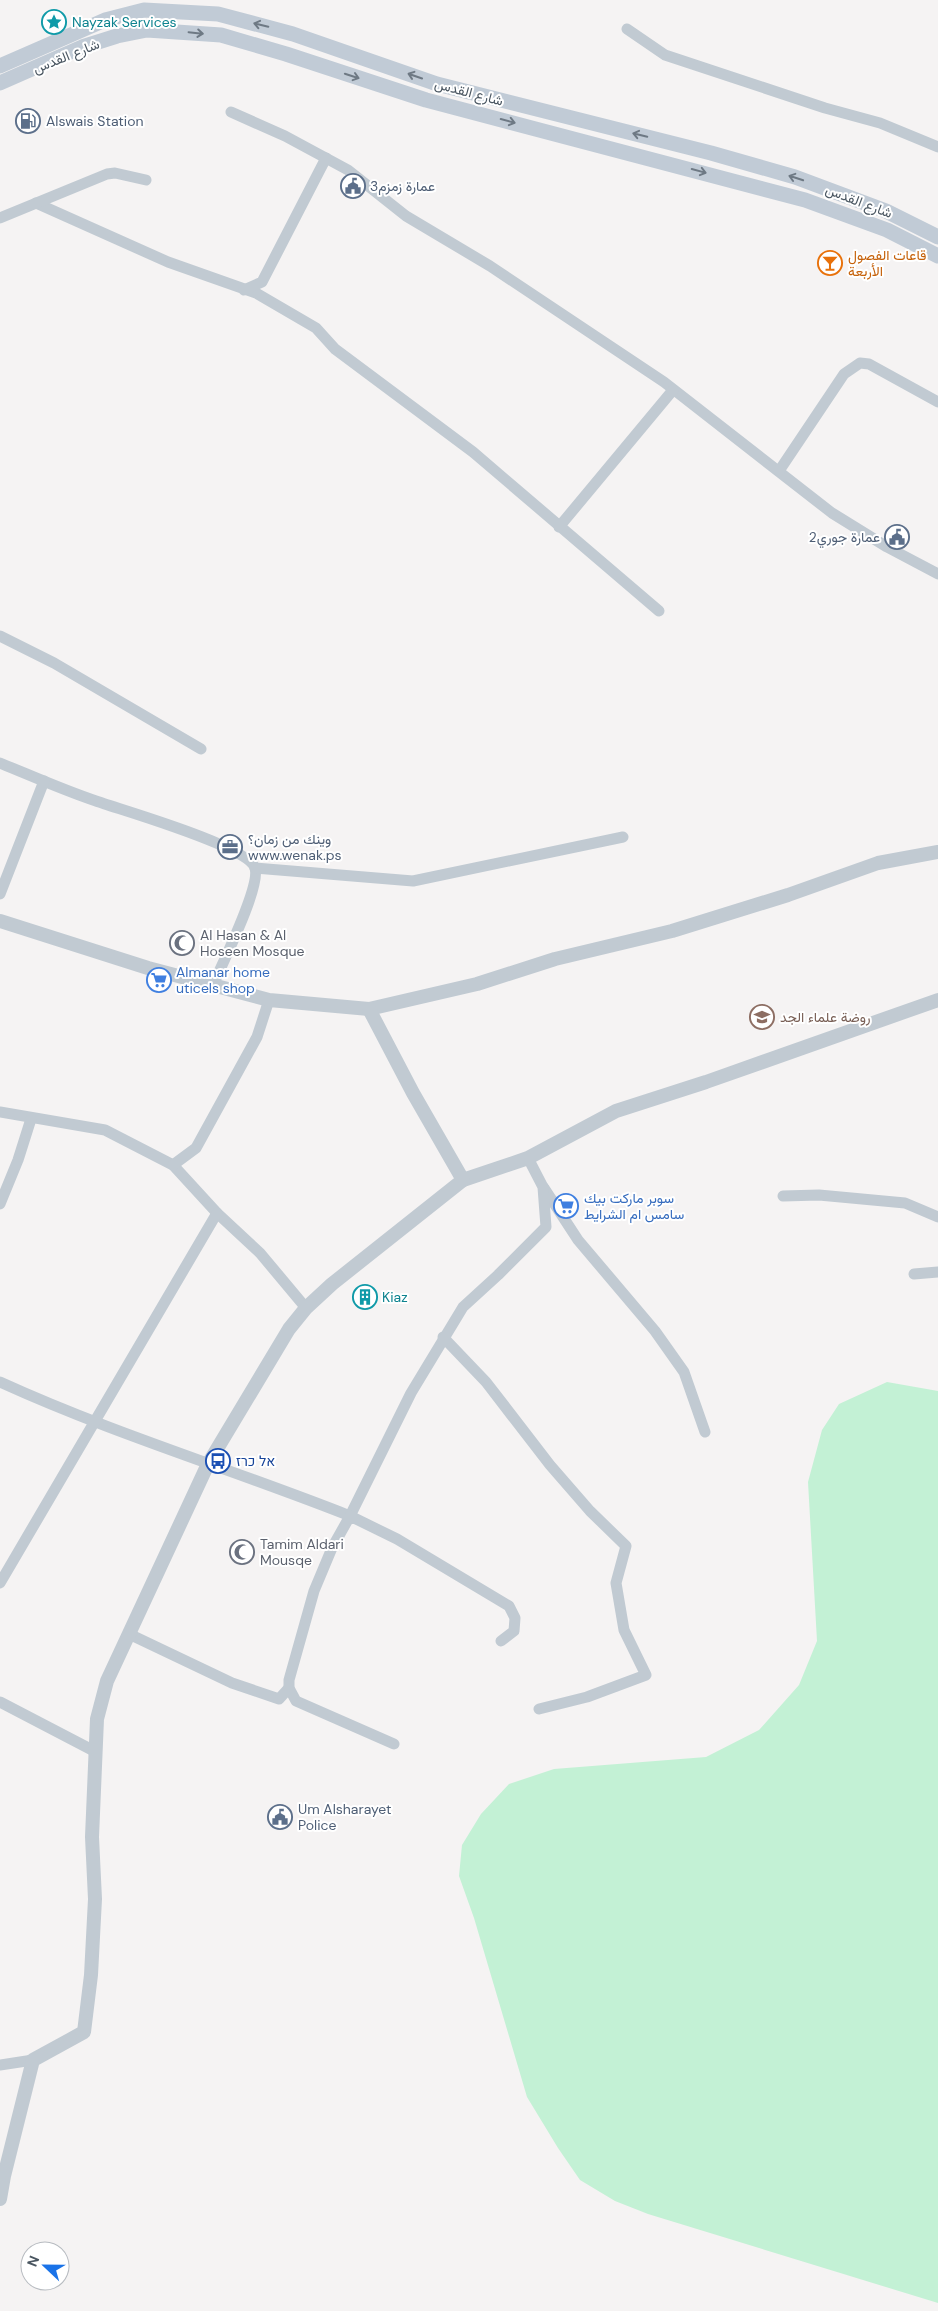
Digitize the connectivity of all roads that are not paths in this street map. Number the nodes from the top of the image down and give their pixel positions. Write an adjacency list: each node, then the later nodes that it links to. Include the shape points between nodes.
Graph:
1 (147, 5): 3 (main road, شارع القدس); 5 (main road, شارع القدس, one-way to 1, via 293,34 218,14)
2 (627, 29): 8 (street, via 666,55 825,108 880,122)
3 (0, 66)
4 (0, 84): 6 (main road, شارع القدس, one-way to 6, via 82,47 117,36 147,30 179,31 230,38)
5 (437, 84): 6 (main road); 13 (main road, شارع القدس, one-way to 5, via 886,211 795,177)
6 (426, 100): 14 (main road, شارع القدس, one-way to 14, via 805,200 887,230)
7 (230, 112): 9 (street)
8 (938, 147)
9 (326, 158): 15 (street, via 262,282); 16 (street, via 348,170 406,216 490,266)
10 (146, 180): 11 (street, via 107,174)
11 (36, 203): 12 (street); 15 (street, via 168,262)
12 (0, 218)
13 (938, 237)
14 (938, 256)
15 (244, 290): 19 (street, via 256,293 316,328 335,349 473,452)
16 (673, 390): 18 (street); 19 (street)
17 (938, 402): 18 (street, via 869,364 860,363 844,374)
18 (779, 471): 20 (street, via 832,513)
19 (559, 527): 21 (street)
20 (938, 574)
21 (659, 611)
22 (0, 636): 23 (street, via 54,663)
23 (201, 750)
24 (0, 763): 25 (street)
25 (44, 781): 28 (street, via 185,830 247,857); 29 (street)
26 (623, 837): 28 (street, via 412,881)
27 (938, 852): 34 (street, via 878,864 672,931 555,959 477,984)
28 (255, 868): 31 (street, via 255,886)
29 (0, 894)
30 (0, 922): 31 (street)
31 (212, 985): 32 (street)
32 (269, 1000): 34 (street); 38 (street, via 257,1037 196,1148)
33 (938, 1000): 37 (street, via 616,1111)
34 (369, 1009): 39 (street)
35 (0, 1112): 36 (street)
36 (31, 1119): 38 (street, via 105,1130); 42 (street)
37 (528, 1158): 39 (street); 40 (street)
38 (172, 1165): 43 (street)
39 (463, 1180): 47 (street, via 394,1233)
40 (542, 1187): 48 (street, via 546,1227 463,1307); 51 (street, via 578,1240 684,1372)
41 (783, 1196): 44 (street, via 819,1195 905,1204)
42 (0, 1204)
43 (217, 1213): 47 (street, via 260,1253); 50 (street)
44 (938, 1217)
45 (938, 1272): 46 (street)
46 (914, 1274)
47 (306, 1308): 52 (street, via 289,1329)
48 (443, 1338): 53 (street, via 411,1393); 59 (street, via 486,1382 590,1511 626,1546 616,1583 624,1630 646,1675 587,1697)
49 (0, 1382): 50 (street)
50 (96, 1422): 52 (street); 54 (street)
51 (705, 1432)
52 (208, 1464): 53 (street); 55 (street)
53 (350, 1516): 56 (street, via 397,1539 509,1606 515,1618 514,1631); 57 (street, via 314,1591)
54 (0, 1583)
55 (129, 1634): 57 (street, via 232,1683 279,1700); 61 (street, via 106,1681 97,1719)
56 (501, 1642)
57 (289, 1688): 60 (street, via 292,1696 301,1703)
58 (0, 1702): 61 (street)
59 (539, 1709)
60 (394, 1744)
61 (96, 1752): 62 (street, via 92,1837 95,1899 84,2032)
62 (33, 2060): 63 (street); 64 (street)
63 (0, 2065)
64 (0, 2199)

